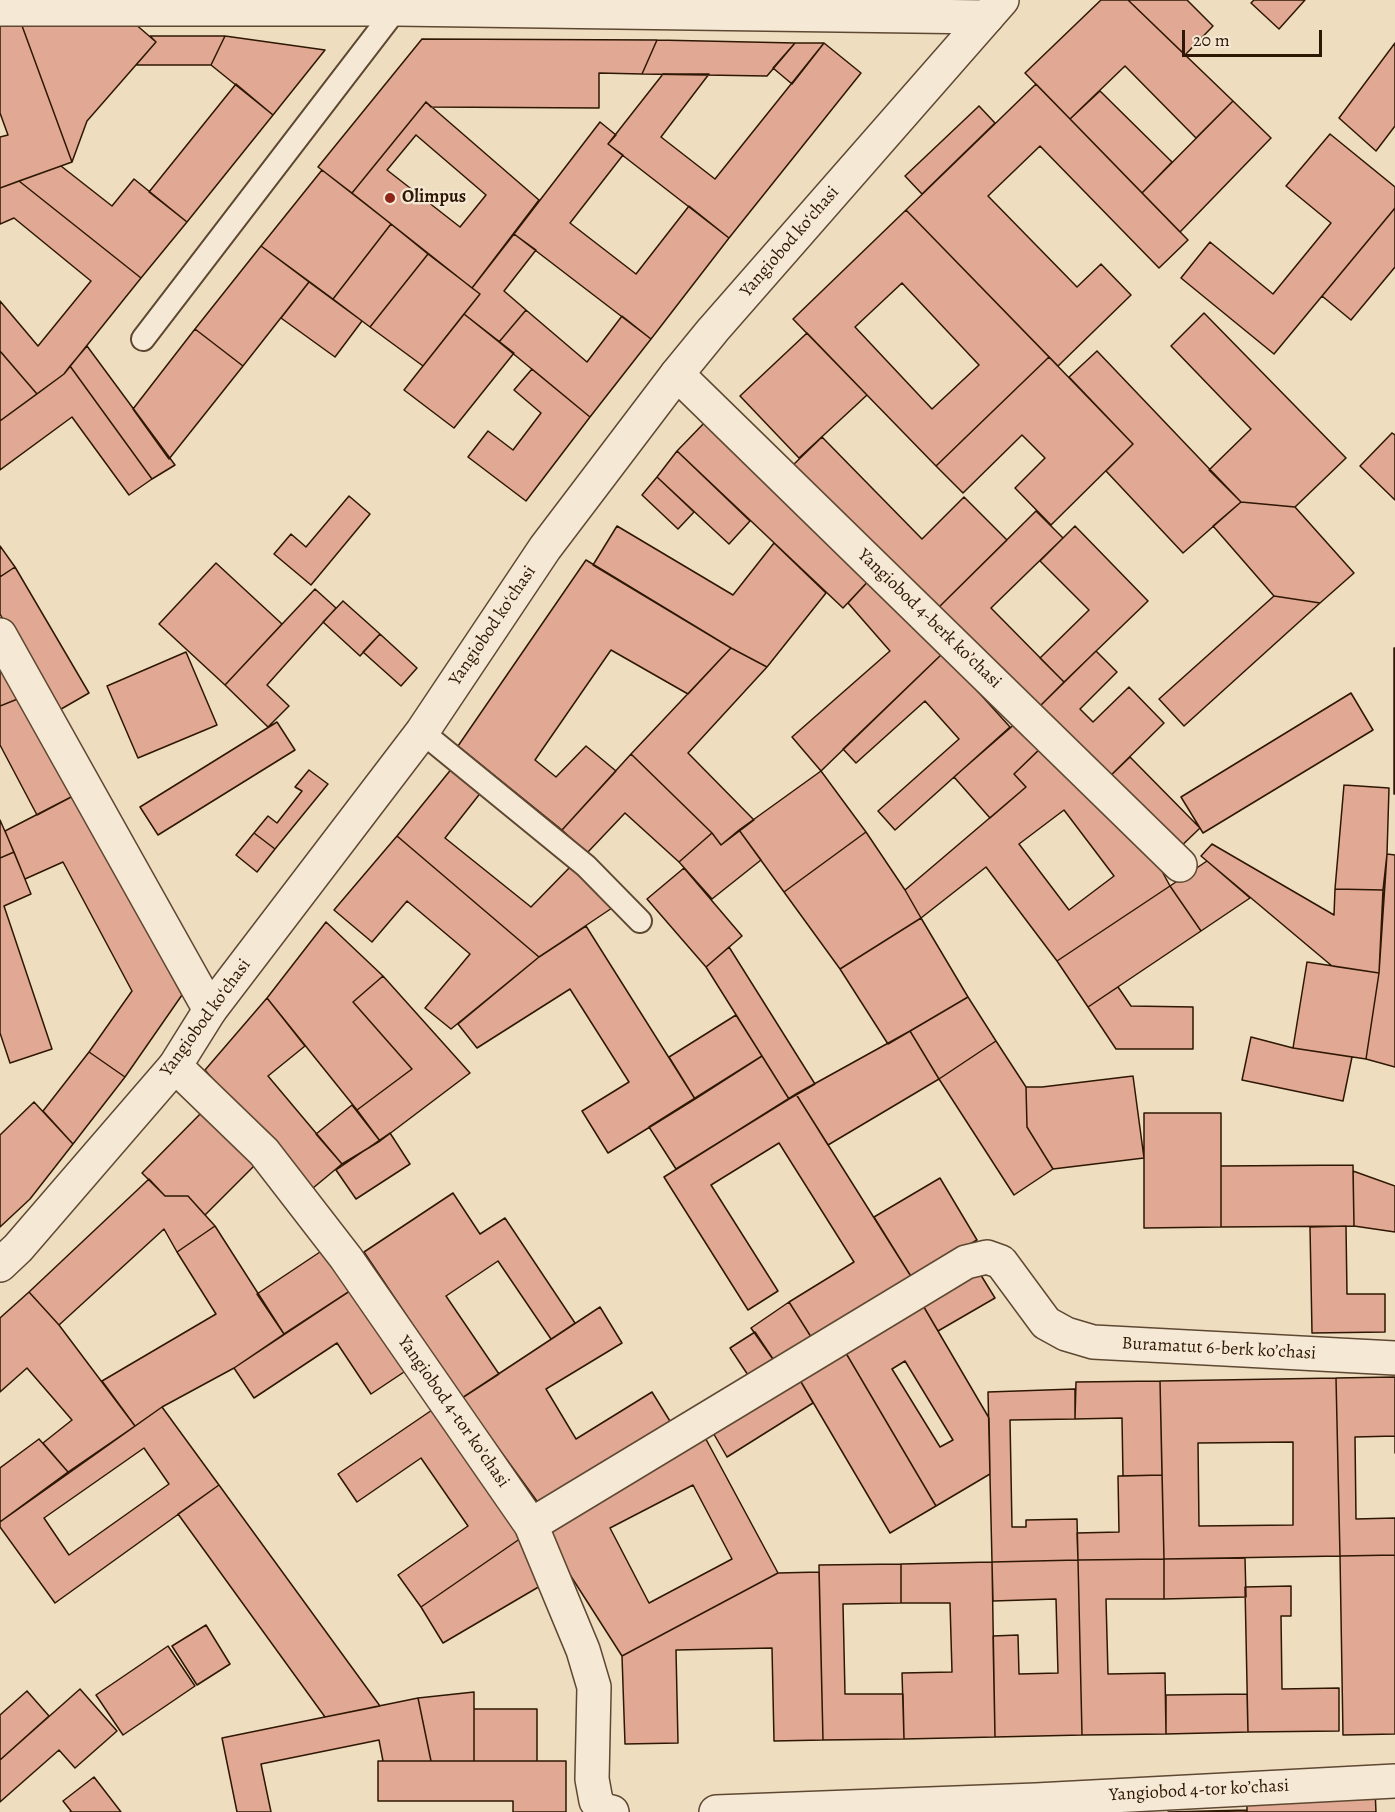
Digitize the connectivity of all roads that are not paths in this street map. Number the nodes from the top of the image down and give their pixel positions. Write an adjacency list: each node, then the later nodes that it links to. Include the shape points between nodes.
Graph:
1 (0, 9): 2 (street)
2 (396, 9): 3 (street); 4 (lane)
3 (995, 9): 5 (street, Yangiobod koʻchasi)
4 (143, 339)
5 (677, 374): 7 (street, Yangiobod koʻchasi, via 545,548); 8 (street, Yangiobod 4-berk koʼchasi)
6 (0, 635): 10 (street)
7 (422, 732): 9 (lane, via 586,866); 10 (street, Yangiobod koʻchasi)
8 (1180, 865)
9 (640, 921)
10 (210, 1010): 11 (street, Yangiobod koʻchasi)
11 (175, 1066): 12 (street, Yangiobod koʻchasi); 14 (street, Yangiobod 4-tor koʼchasi, via 264,1152 346,1258)
12 (0, 1265)
13 (1395, 1358): 14 (street, Buramatut 6-berk koʼchasi, via 1093,1342 1046,1323 1001,1262 987,1257 966,1262)
14 (531, 1524): 17 (street, Yangiobod 4-tor koʼchasi, via 583,1650 594,1687 593,1786 596,1801 603,1810)
15 (1395, 1781): 16 (street, Yangiobod 4-tor koʼchasi)
16 (1036, 1806): 18 (street, Yangiobod 4-tor koʼchasi)
17 (612, 1812)
18 (716, 1812)

